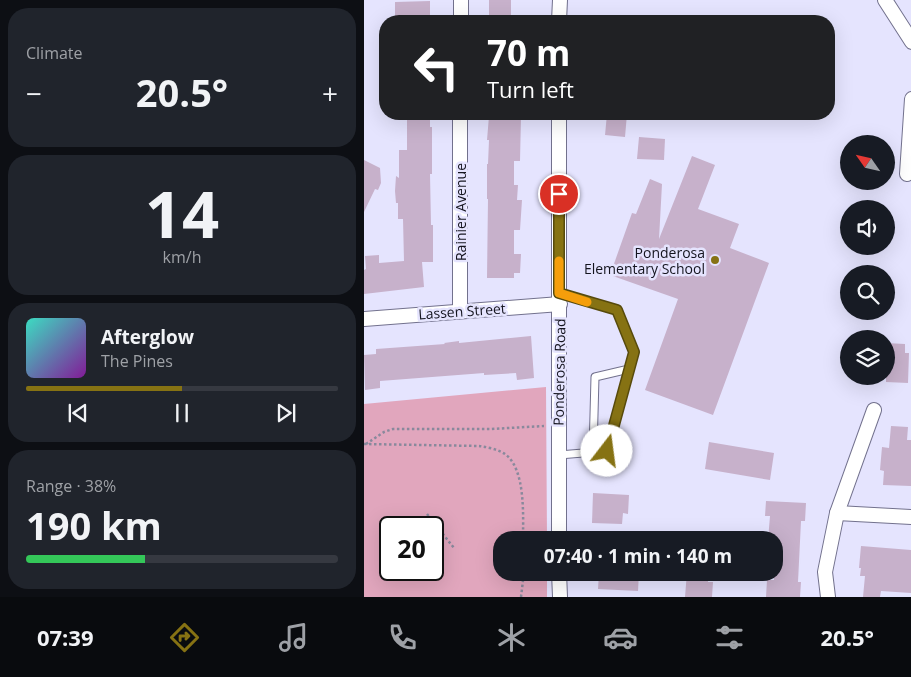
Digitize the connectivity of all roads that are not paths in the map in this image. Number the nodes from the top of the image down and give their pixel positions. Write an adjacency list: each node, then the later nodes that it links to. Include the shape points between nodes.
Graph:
1 (461, 0): 4 (street)
2 (560, 0): 5 (street)
3 (885, 0): 6 (street)
4 (461, 15)
5 (560, 15)
6 (911, 42)
7 (911, 99): 10 (street)
8 (460, 120): 12 (street, Rainier Avenue)
9 (559, 120): 11 (street, Ponderosa Road)
10 (907, 174)
11 (559, 299): 12 (street, Lassen Street); 14 (lane, via 617,310 634,352); 17 (street, Ponderosa Road)
12 (460, 311): 13 (street, Lassen Street)
13 (364, 319)
14 (629, 370): 16 (lane, via 607,451); 16 (lane, via 595,377)
15 (874, 410): 18 (street)
16 (593, 452): 17 (lane)
17 (559, 455): 20 (street, Ponderosa Road)
18 (837, 513): 19 (street); 23 (street, via 826,572)
19 (911, 517)
20 (559, 531)
21 (559, 581): 22 (street)
22 (560, 597)
23 (828, 597)

